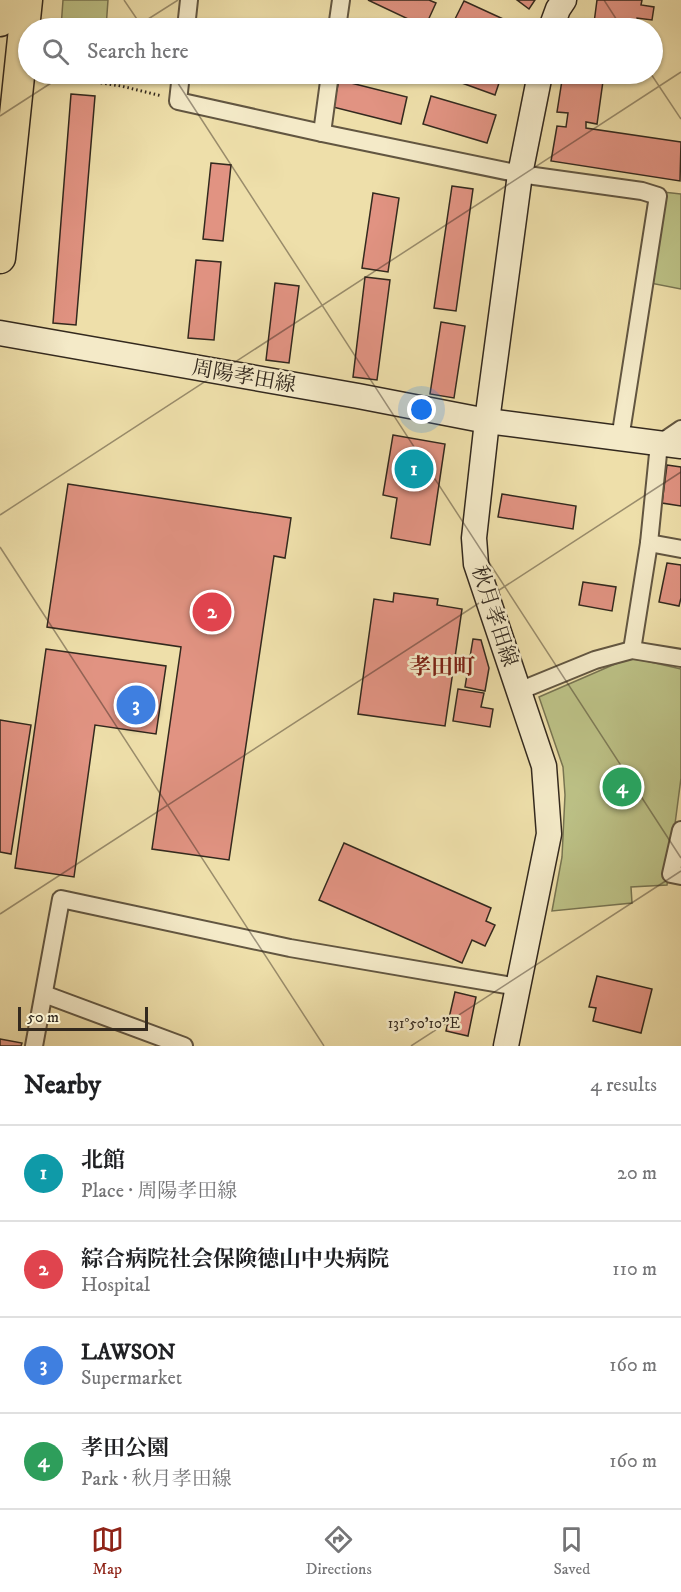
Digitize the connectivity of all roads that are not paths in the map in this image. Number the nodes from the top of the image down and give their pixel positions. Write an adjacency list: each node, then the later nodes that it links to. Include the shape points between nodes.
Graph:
1 (189, 0): 5 (street)
2 (341, 0): 6 (street)
3 (564, 0): 7 (street)
4 (6, 6): 13 (highway)
5 (187, 18)
6 (338, 18)
7 (555, 18)
8 (180, 84): 11 (street, via 178,100)
9 (329, 84): 11 (street)
10 (538, 84): 12 (street, 秋月孝田線)
11 (322, 133): 12 (street)
12 (519, 174): 15 (street, 秋月孝田線); 17 (street, via 658,196)
13 (0, 258)
14 (0, 333): 15 (street, 周陽孝田線)
15 (487, 421): 17 (street, 周陽孝田線); 23 (street, 秋月孝田線, via 474,538 476,564)
16 (681, 429): 18 (street)
17 (620, 439): 18 (street, 周陽孝田線)
18 (670, 445): 19 (street)
19 (649, 543): 20 (street); 21 (street)
20 (681, 549)
21 (632, 650): 22 (street); 23 (street, via 596,660)
22 (681, 658)
23 (519, 692): 26 (street, 秋月孝田線, via 544,766 549,834)
24 (681, 830): 25 (street, via 671,874)
25 (681, 876)
26 (518, 987): 27 (street, via 290,948 61,899); 30 (street, 秋月孝田線)
27 (44, 994): 28 (street); 29 (street)
28 (34, 1046)
29 (184, 1046)
30 (506, 1046)

